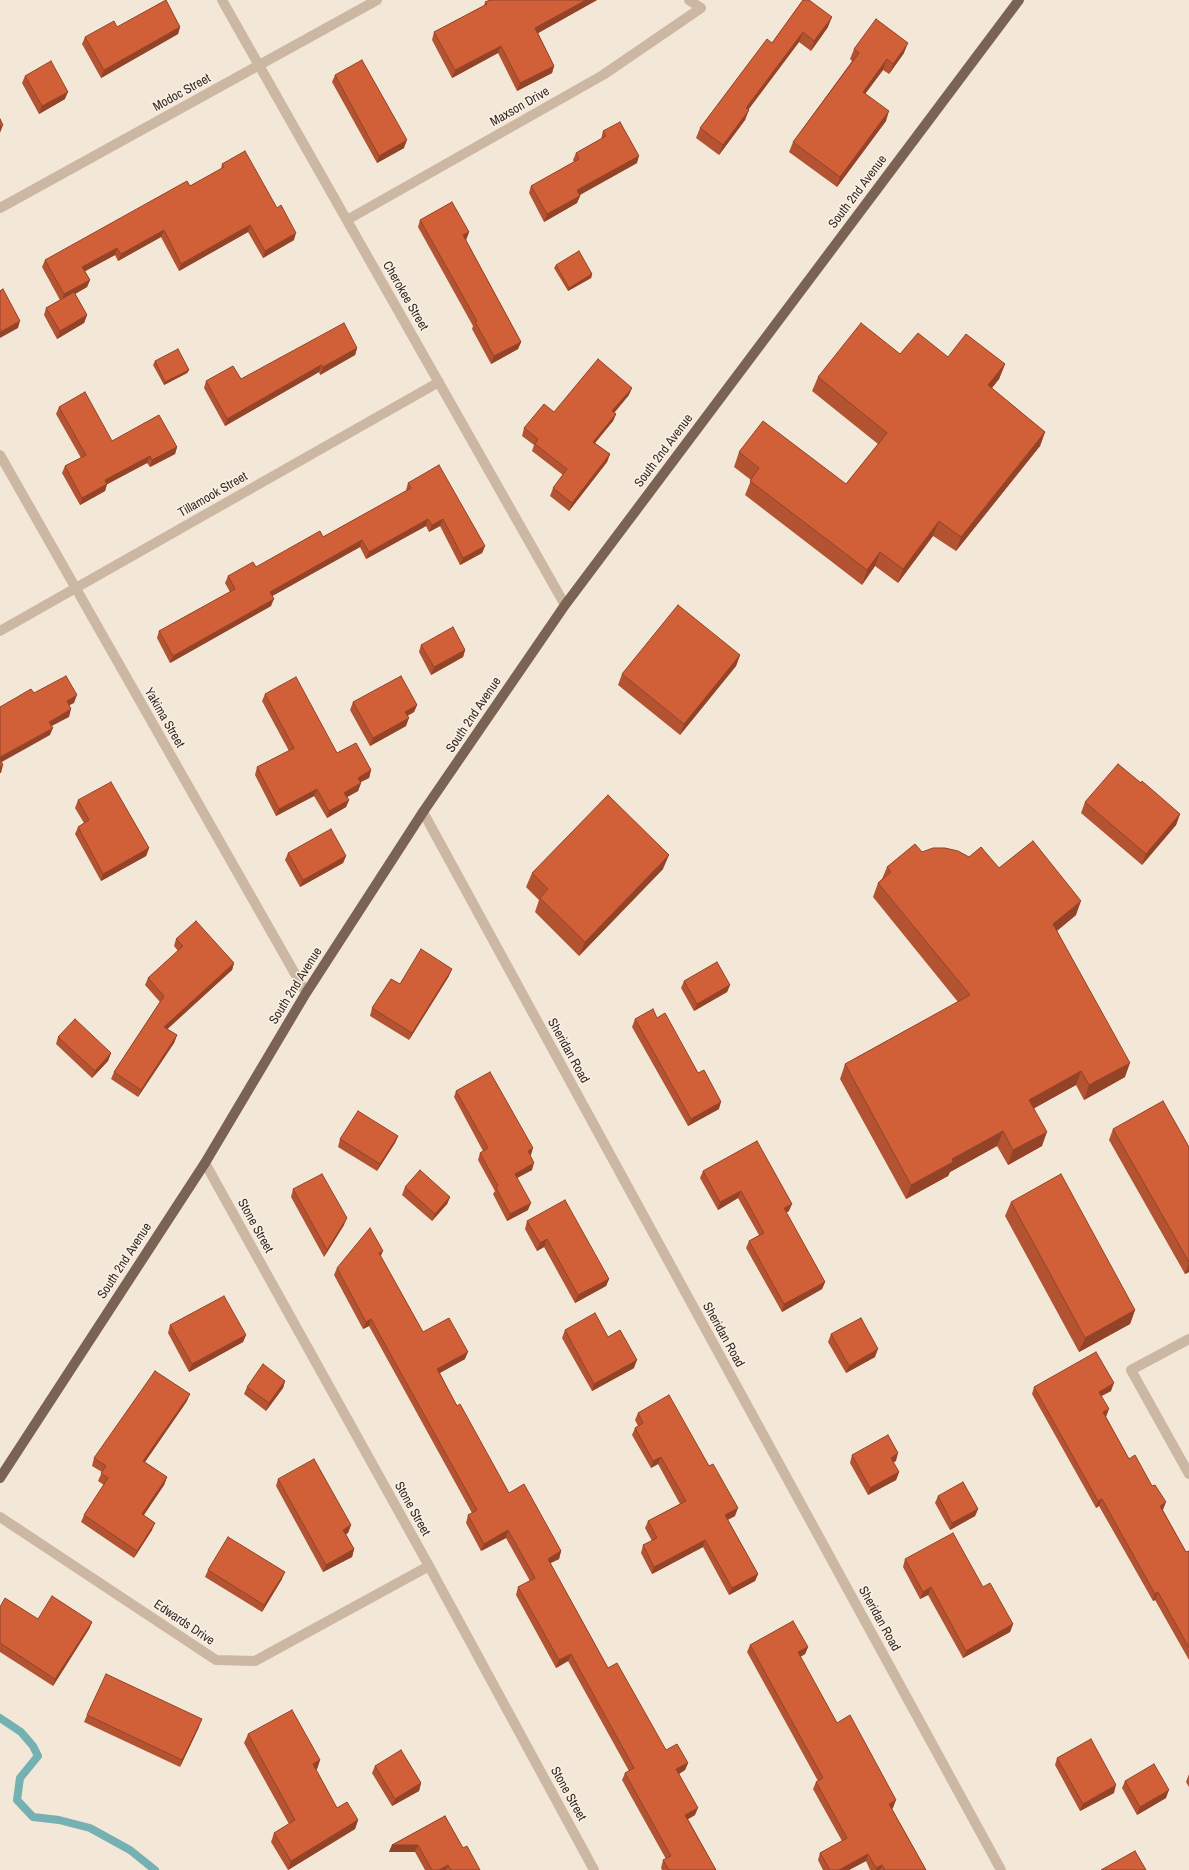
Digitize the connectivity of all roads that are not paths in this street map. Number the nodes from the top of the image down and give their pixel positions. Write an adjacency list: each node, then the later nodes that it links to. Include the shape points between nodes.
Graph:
1 (222, 0): 5 (street, Cherokee Street)
2 (377, 0): 5 (street, Modoc Street)
3 (689, 0): 7 (street, Maxson Drive, via 701,8 603,75)
4 (1019, 0): 11 (main road, South 2nd Avenue)
5 (259, 65): 6 (street, Modoc Street); 7 (street, Cherokee Street)
6 (0, 208)
7 (347, 220): 8 (street, Cherokee Street)
8 (439, 382): 10 (street, Tillamook Street); 11 (street, Cherokee Street)
9 (0, 455): 10 (street, Yakima Street)
10 (75, 588): 12 (street, Tillamook Street); 14 (street, Yakima Street)
11 (565, 604): 13 (main road, South 2nd Avenue)
12 (0, 631)
13 (423, 812): 14 (main road, South 2nd Avenue); 22 (street, Sheridan Road)
14 (306, 993): 15 (main road, South 2nd Avenue)
15 (205, 1162): 18 (main road, South 2nd Avenue); 20 (street, Stone Street)
16 (1189, 1339): 17 (street, via 1131,1370)
17 (1189, 1474)
18 (0, 1478)
19 (0, 1517): 20 (street, Edwards Drive, via 216,1660 255,1661)
20 (429, 1566): 21 (street, Stone Street)
21 (594, 1870)
22 (1001, 1870)

